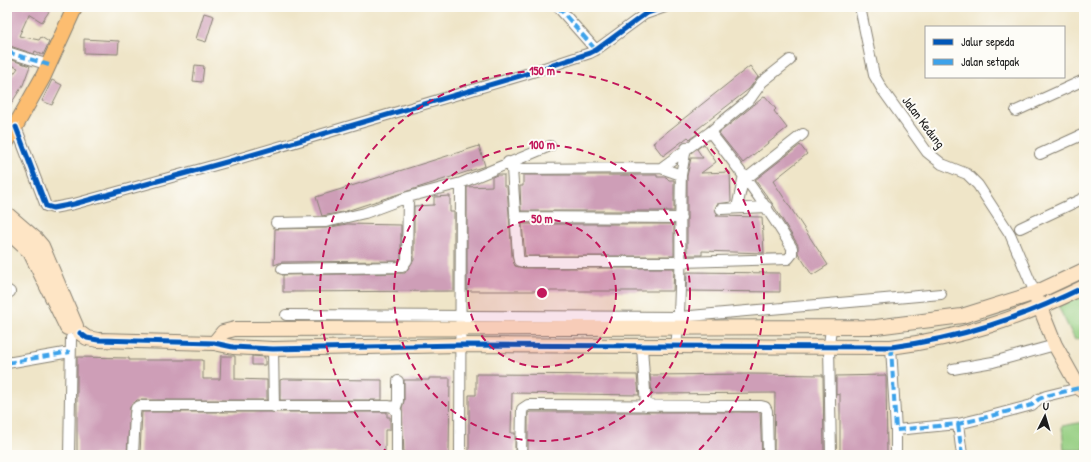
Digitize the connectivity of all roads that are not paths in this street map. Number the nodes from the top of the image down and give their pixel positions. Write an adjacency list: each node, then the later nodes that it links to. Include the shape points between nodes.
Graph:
1 (75, 7): 8 (main road)
2 (558, 7): 5 (street)
3 (860, 7): 39 (street, Jalan Kedung, via 874,75 882,89 928,152 942,164 967,174 978,185 1010,234)
4 (661, 8): 5 (street, via 639,18)
5 (596, 50): 11 (street, via 523,75 175,177 53,208 48,207 43,200)
6 (7, 52): 8 (street)
7 (790, 60): 12 (street, via 762,82 750,99)
8 (49, 65): 11 (main road)
9 (1084, 80): 10 (street)
10 (1016, 111)
11 (16, 127): 15 (main road)
12 (710, 132): 17 (street); 22 (street)
13 (803, 134): 22 (street)
14 (1084, 134): 18 (street)
15 (7, 141)
16 (550, 146): 19 (street)
17 (686, 148): 20 (street); 21 (street)
18 (1040, 154)
19 (510, 166): 20 (street); 23 (street); 30 (street)
20 (661, 168): 21 (street)
21 (681, 175): 31 (street)
22 (746, 176): 26 (street); 27 (street)
23 (460, 182): 24 (street); 43 (street)
24 (408, 197): 32 (street, via 341,220); 36 (street, via 407,260 402,268)
25 (1084, 198): 33 (street)
26 (767, 207): 27 (street); 35 (street, via 792,248 792,254 788,259)
27 (737, 208): 28 (street)
28 (721, 209)
29 (7, 214): 46 (street, via 42,246)
30 (515, 216): 31 (street); 35 (street, via 519,261)
31 (681, 218): 35 (street)
32 (276, 223)
33 (1020, 228)
34 (7, 231): 46 (street, via 30,252)
35 (682, 262): 44 (street)
36 (282, 269)
37 (1084, 270): 39 (street)
38 (1084, 288): 41 (street)
39 (1035, 293): 41 (street); 45 (street, via 962,316 876,327)
40 (940, 294): 44 (street)
41 (1039, 309): 51 (street, via 977,330 927,342); 52 (street)
42 (286, 315): 43 (street)
43 (460, 322): 44 (street); 47 (street, via 235,329 223,332); 48 (street)
44 (679, 322): 45 (street); 49 (street)
45 (831, 327): 50 (street)
46 (73, 336): 47 (street, via 98,340); 55 (street); 64 (street)
47 (214, 343): 54 (street)
48 (459, 345): 53 (street); 54 (street); 67 (street)
49 (676, 346): 50 (street); 53 (street)
50 (829, 346): 51 (street); 70 (street)
51 (891, 346): 63 (street)
52 (1055, 346): 56 (street); 58 (street)
53 (642, 347): 59 (street)
54 (274, 349): 60 (street)
55 (7, 363)
56 (953, 369)
57 (398, 381): 61 (street, via 398,401)
58 (1082, 390): 62 (street, via 1039,399 1032,405)
59 (646, 406): 68 (street, via 528,405 521,413); 69 (street, via 765,407 768,418)
60 (274, 407): 61 (street, via 388,406); 65 (street, via 140,406 136,408 135,414)
61 (395, 410): 66 (street)
62 (958, 424): 63 (street); 72 (street)
63 (896, 430): 71 (street)
64 (69, 455)
65 (133, 455)
66 (396, 455)
67 (460, 455)
68 (521, 455)
69 (768, 455)
70 (830, 455)
71 (896, 455)
72 (962, 455)

